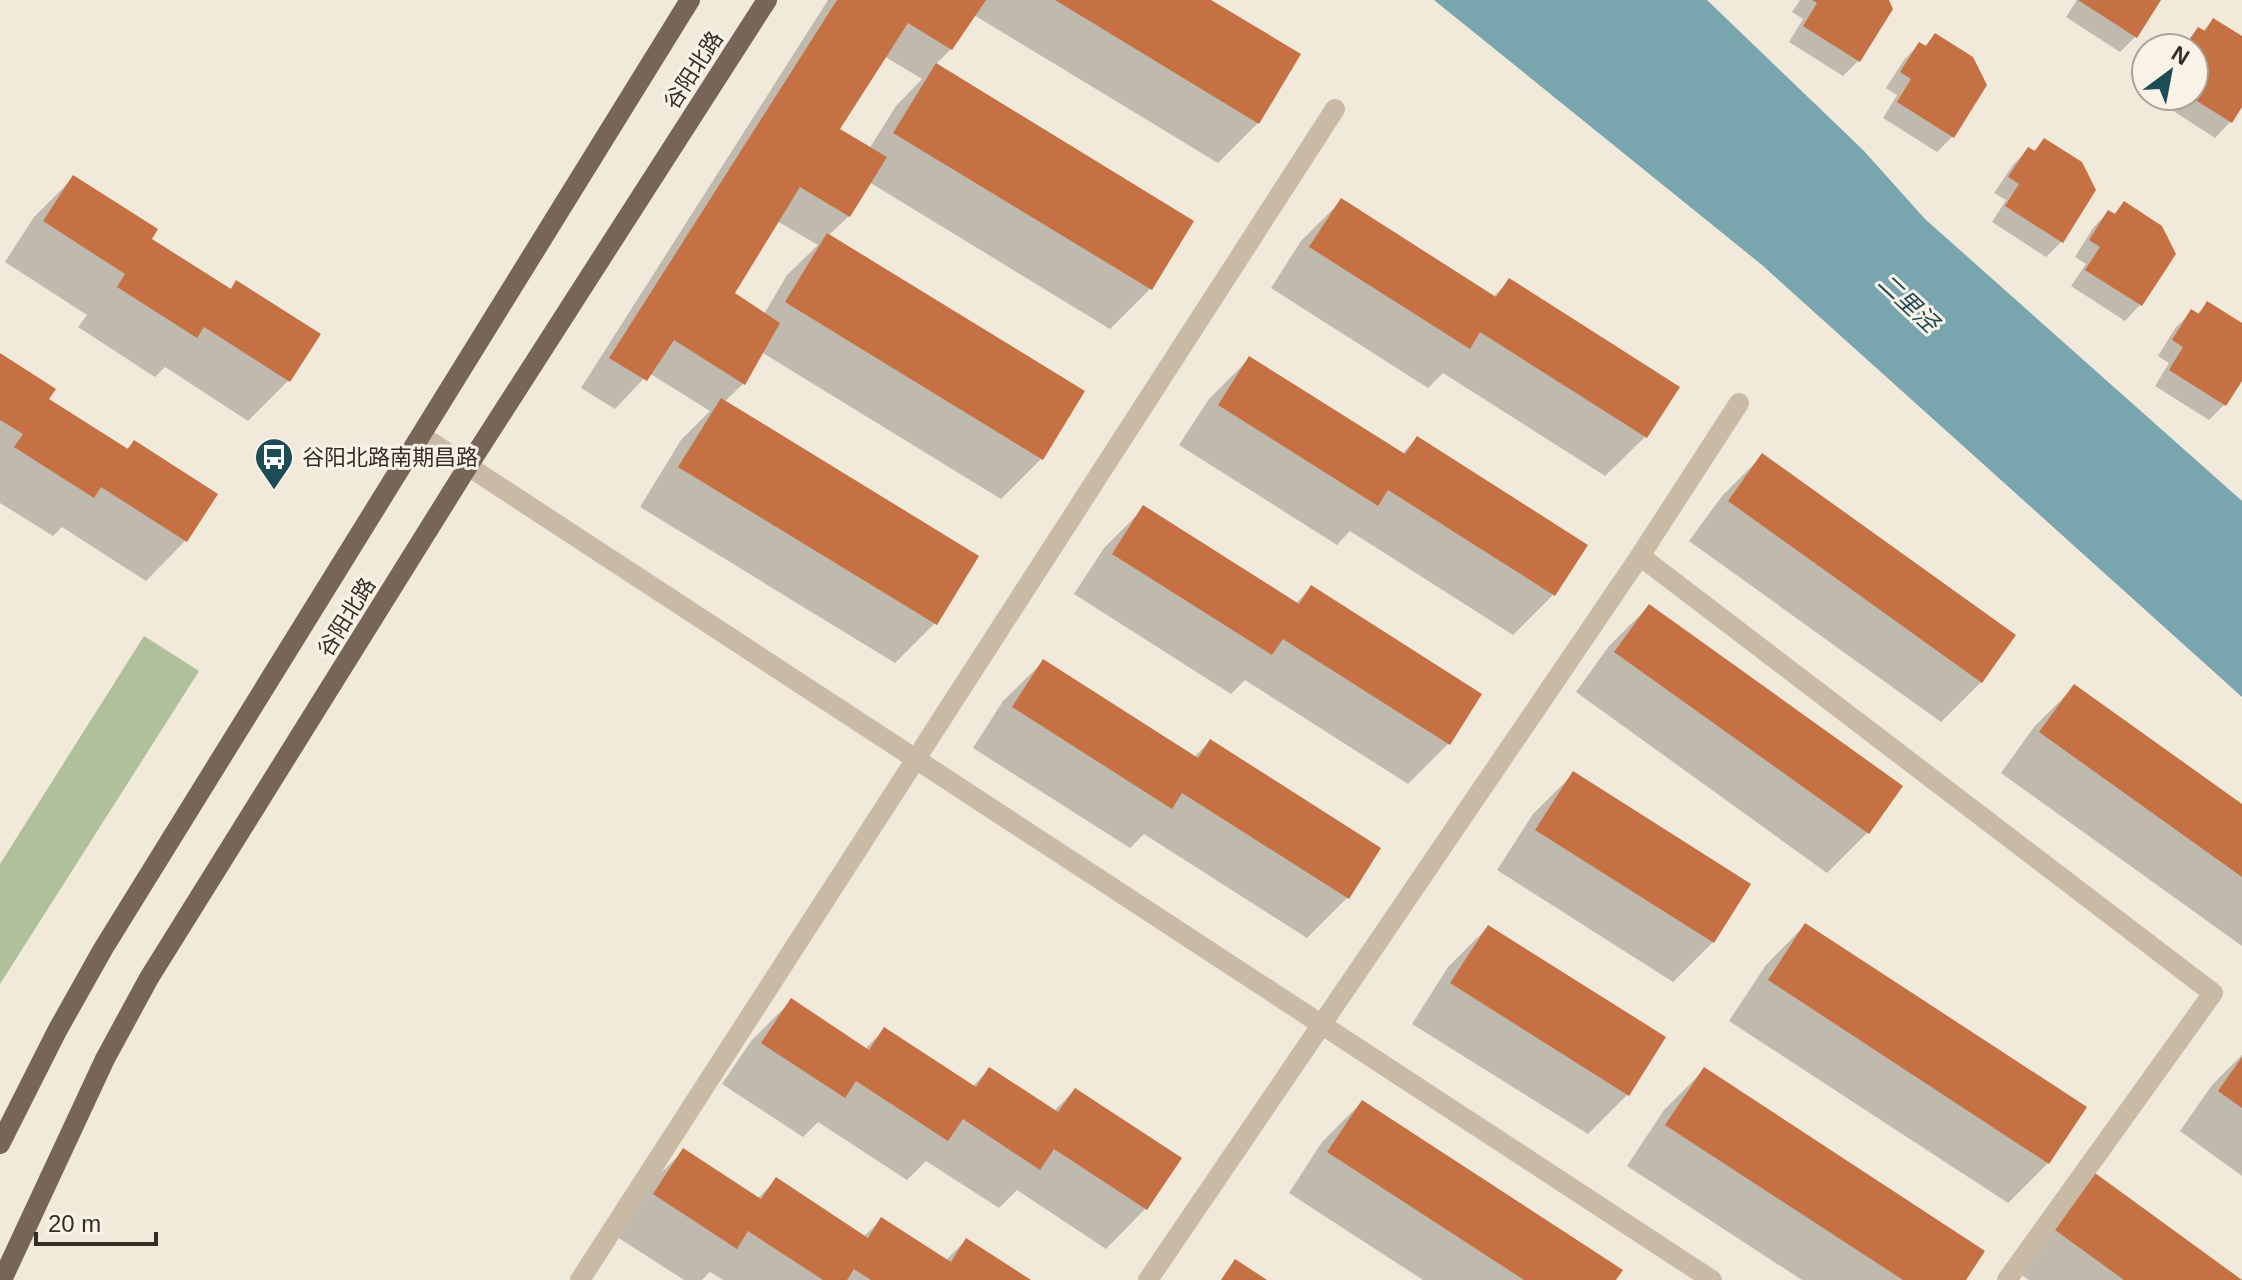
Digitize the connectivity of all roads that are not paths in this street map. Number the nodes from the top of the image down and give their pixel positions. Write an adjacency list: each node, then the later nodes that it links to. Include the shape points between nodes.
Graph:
1 (690, 0): 5 (main road, 谷阳北路)
2 (767, 0): 6 (main road, 谷阳北路)
3 (1335, 109): 8 (street)
4 (1739, 403): 7 (street)
5 (422, 436): 6 (street); 10 (main road, 谷阳北路, via 103,949)
6 (468, 466): 8 (street); 11 (main road, 谷阳北路, via 149,978 105,1059)
7 (1640, 556): 9 (street); 15 (street, via 2213,993)
8 (916, 760): 9 (street); 12 (street)
9 (1321, 1026): 13 (street); 14 (street)
10 (0, 1144)
11 (2, 1280)
12 (580, 1280)
13 (1148, 1280)
14 (1712, 1280)
15 (2007, 1280)

